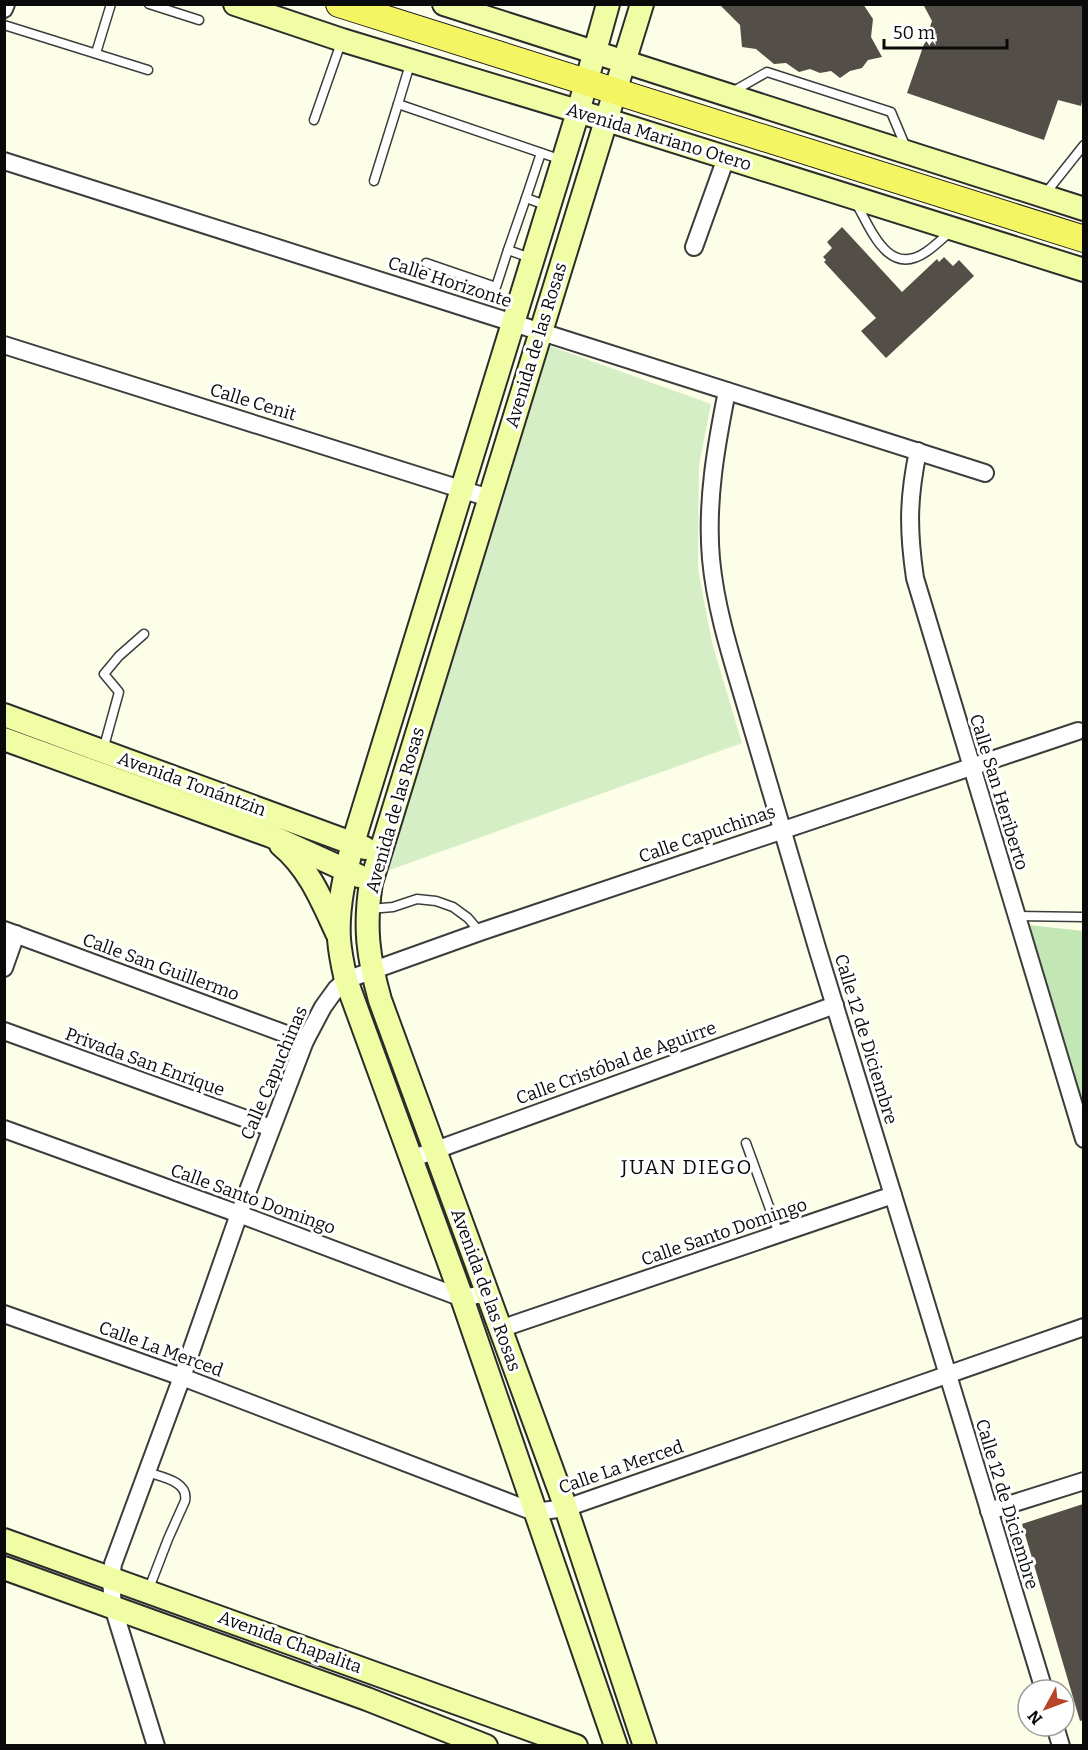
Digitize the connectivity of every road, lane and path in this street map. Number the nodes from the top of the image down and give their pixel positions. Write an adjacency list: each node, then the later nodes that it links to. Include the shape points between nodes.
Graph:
1 (111, 4): 11 (lane)
2 (149, 4): 8 (lane)
3 (235, 4): 10 (street, Avenida Mariano Otero)
4 (339, 4): 16 (main road, Avenida Mariano Otero)
5 (444, 4): 12 (street)
6 (608, 4): 12 (street, Avenida de las Rosas)
7 (642, 4): 14 (street, Avenida de las Rosas)
8 (199, 20)
9 (4, 25): 11 (lane)
10 (342, 40): 13 (street, Avenida Mariano Otero); 21 (lane)
11 (96, 53): 15 (lane)
12 (595, 53): 14 (street); 16 (street, Avenida de las Rosas)
13 (411, 61): 19 (lane); 20 (street, Avenida Mariano Otero)
14 (624, 62): 17 (street, Avenida de las Rosas); 18 (street)
15 (148, 70)
16 (587, 83): 17 (main road, Avenida Mariano Otero); 20 (street, Avenida de las Rosas)
17 (615, 91): 22 (street, Avenida de las Rosas); 36 (main road, Avenida Mariano Otero)
18 (727, 95): 25 (street); 25 (lane, via 767,72 790,79 891,112)
19 (398, 104): 24 (lane); 29 (lane)
20 (578, 112): 22 (street, Avenida Mariano Otero); 27 (street, Avenida de las Rosas)
21 (314, 120)
22 (607, 120): 26 (street, Avenida Mariano Otero); 43 (street, Avenida de las Rosas)
23 (1083, 145): 30 (lane)
24 (541, 153): 27 (lane); 31 (lane)
25 (908, 153): 30 (street)
26 (726, 158): 32 (street, Avenida Mariano Otero); 37 (street)
27 (563, 161): 33 (street, Avenida de las Rosas)
28 (4, 162): 42 (street, Calle Horizonte)
29 (374, 181)
30 (1044, 196): 34 (street)
31 (526, 198): 33 (lane); 38 (lane)
32 (853, 198): 35 (street, Avenida Mariano Otero); 35 (lane, via 881,248 896,258 910,259 924,253)
33 (549, 206): 39 (street, Avenida de las Rosas)
34 (1083, 209)
35 (953, 229): 41 (street, Avenida Mariano Otero)
36 (1083, 238)
37 (694, 247)
38 (508, 250): 39 (lane); 40 (lane, via 496,287)
39 (532, 258): 42 (street, Avenida de las Rosas)
40 (426, 263)
41 (1083, 270)
42 (513, 323): 43 (street, Calle Horizonte); 48 (street, Avenida de las Rosas)
43 (540, 332): 45 (street, Calle Horizonte); 49 (street, Avenida de las Rosas)
44 (4, 345): 48 (street, Calle Cenit)
45 (727, 391): 46 (street, Calle Horizonte); 56 (street, Calle 12 de Diciembre, via 712,480 710,556 714,590)
46 (918, 451): 47 (street, Calle Horizonte); 55 (street, Calle San Heriberto, via 909,510 915,579)
47 (985, 472)
48 (461, 488): 49 (street, Calle Cenit); 58 (street, Avenida de las Rosas)
49 (489, 498): 59 (street, Avenida de las Rosas)
50 (144, 634): 54 (lane, via 104,674 119,692)
51 (4, 715): 54 (street, Avenida Tonántzin)
52 (1078, 731): 55 (street, Calle Capuchinas)
53 (4, 739): 57 (street, Avenida Tonántzin)
54 (103, 751): 58 (street, Avenida Tonántzin)
55 (971, 765): 56 (street, Calle Capuchinas); 63 (street, Calle San Heriberto)
56 (782, 830): 66 (street, Calle Capuchinas); 71 (street, Calle 12 de Diciembre)
57 (271, 836): 60 (street, Avenida Tonántzin); 67 (street, via 310,877)
58 (352, 843): 59 (street, Avenida Tonántzin); 60 (street, Avenida de las Rosas)
59 (380, 854): 61 (street, Avenida de las Rosas)
60 (346, 870): 61 (street, Avenida Tonántzin); 67 (street, Avenida de las Rosas)
61 (371, 883): 62 (street, Avenida de las Rosas)
62 (367, 909): 66 (lane, via 393,907 417,899 436,901 453,907); 69 (street, Avenida de las Rosas)
63 (1016, 916): 64 (lane); 76 (street, Calle San Heriberto)
64 (1083, 917)
65 (10, 932): 68 (street); 73 (street, Calle San Guillermo)
66 (480, 932): 69 (street, Calle Capuchinas)
67 (338, 937): 70 (street, Avenida de las Rosas)
68 (4, 968)
69 (372, 972): 70 (street, Calle Capuchinas); 78 (street, Avenida de las Rosas)
70 (346, 980): 73 (street, Calle Capuchinas, via 323,1007); 79 (street, Avenida de las Rosas)
71 (835, 1005): 78 (street, Calle Cristóbal de Aguirre); 80 (street, Calle 12 de Diciembre)
72 (4, 1032): 74 (street, Privada San Enrique)
73 (305, 1041): 74 (street, Calle Capuchinas)
74 (271, 1128): 81 (street, Calle Capuchinas)
75 (4, 1129): 81 (street, Calle Santo Domingo)
76 (1083, 1139)
77 (746, 1143): 82 (lane)
78 (435, 1149): 79 (street, Calle Cristóbal de Aguirre); 83 (street, Avenida de las Rosas)
79 (411, 1159): 84 (street, Avenida de las Rosas)
80 (893, 1195): 82 (street, Calle Santo Domingo); 88 (street, Calle 12 de Diciembre)
81 (239, 1214): 84 (street, Calle Santo Domingo); 89 (street, Calle Capuchinas)
82 (779, 1234): 87 (street, Calle Santo Domingo)
83 (488, 1293): 84 (street); 87 (street, Avenida de las Rosas)
84 (462, 1298): 94 (street, Avenida de las Rosas)
85 (4, 1314): 89 (street, Calle La Merced)
86 (1083, 1327): 88 (street, Calle La Merced)
87 (500, 1329): 92 (street, Avenida de las Rosas)
88 (947, 1374): 92 (street, Calle La Merced); 93 (street, Calle 12 de Diciembre)
89 (182, 1377): 90 (street, Calle Capuchinas); 94 (street, Calle La Merced)
90 (147, 1472): 97 (street, Calle Capuchinas); 98 (lane, via 179,1484 186,1494)
91 (1083, 1481): 93 (street)
92 (566, 1508): 94 (street, Calle La Merced); 108 (street, Avenida de las Rosas)
93 (989, 1511): 101 (street, Calle 12 de Diciembre)
94 (534, 1512): 107 (street, Avenida de las Rosas)
95 (4, 1540): 97 (street, Avenida Chapalita)
96 (4, 1568): 99 (street, Avenida Chapalita)
97 (111, 1578): 98 (street, Avenida Chapalita); 99 (street, Calle Capuchinas)
98 (148, 1592): 100 (street, Avenida Chapalita)
99 (113, 1607): 102 (street, Avenida Chapalita); 104 (street, Calle Capuchinas)
100 (377, 1673): 102 (street); 106 (street, Avenida Chapalita)
101 (1040, 1678)
102 (367, 1699): 103 (street, Avenida Chapalita)
103 (455, 1740): 105 (street, Avenida Chapalita)
104 (156, 1746)
105 (486, 1746)
106 (576, 1746)
107 (616, 1746)
108 (645, 1746)

